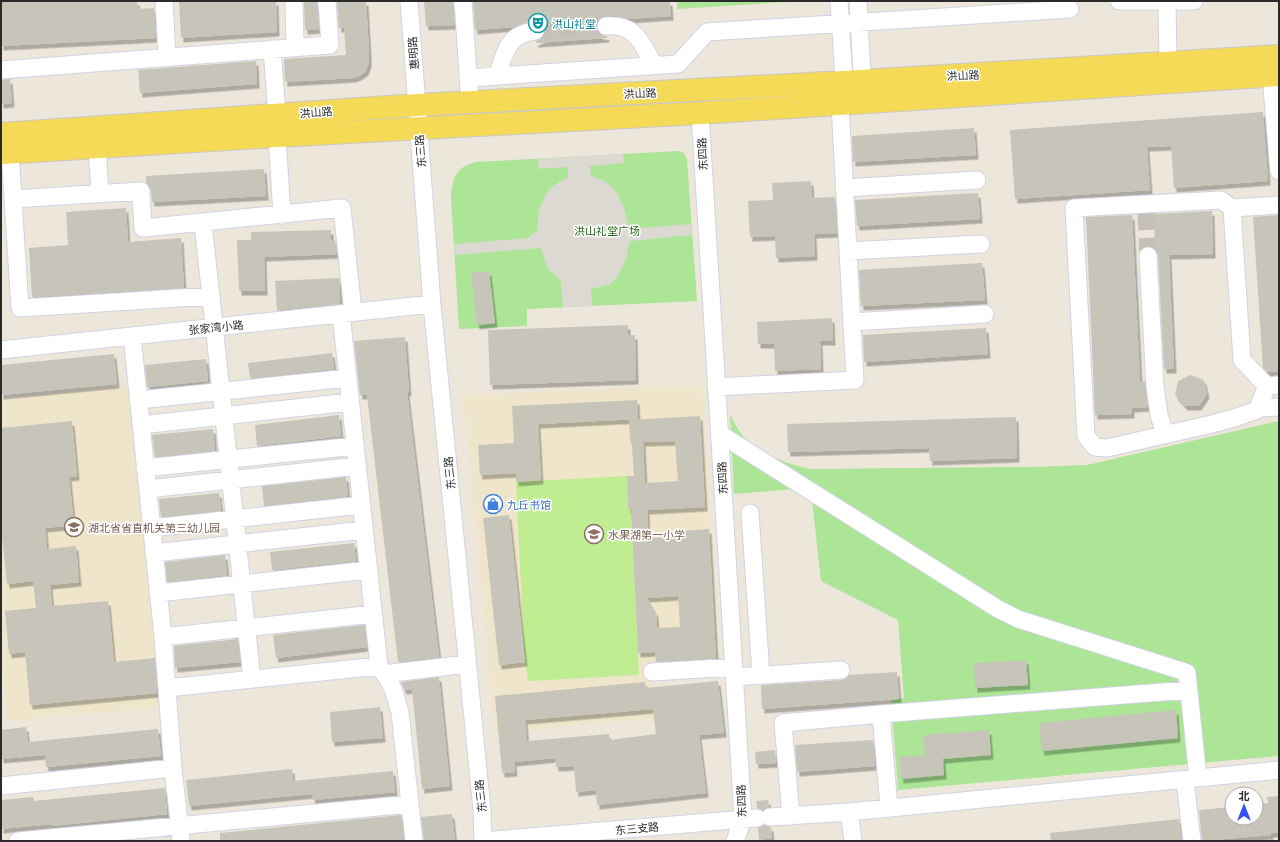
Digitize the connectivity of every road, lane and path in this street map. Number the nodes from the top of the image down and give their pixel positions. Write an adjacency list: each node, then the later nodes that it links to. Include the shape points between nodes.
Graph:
1 (164, 1): 18 (street)
2 (294, 1): 16 (street)
3 (327, 1): 16 (street, via 330,45)
4 (409, 1): 28 (street, 惠明路)
5 (463, 1): 24 (street)
6 (839, 1): 13 (street)
7 (858, 1): 12 (street)
8 (1120, 1): 10 (street)
9 (1194, 1): 10 (street)
10 (1167, 2): 19 (street)
11 (1070, 9): 12 (street)
12 (859, 22): 13 (street); 25 (street)
13 (840, 24): 20 (street, via 707,32 678,64); 25 (street)
14 (606, 26): 20 (street, via 621,26 636,35)
15 (535, 31): 23 (street, via 522,33 508,44)
16 (295, 47): 17 (street)
17 (272, 49): 18 (street); 30 (street)
18 (167, 57): 22 (street)
19 (1168, 63): 21 (main road, 洪山路); 25 (main road, 洪山路)
20 (654, 65): 23 (street)
21 (1276, 69): 27 (main road, 洪山路); 34 (street)
22 (1, 70)
23 (497, 76): 24 (street)
24 (468, 78): 26 (street)
25 (853, 82): 26 (main road, 洪山路); 27 (street)
26 (470, 103): 28 (main road, 洪山路)
27 (849, 103): 29 (main road, 洪山路); 37 (street)
28 (417, 105): 30 (main road, 洪山路); 31 (street, 东三路)
29 (700, 113): 31 (main road, 洪山路); 57 (street, 东四路)
30 (277, 125): 31 (main road, 洪山路); 32 (main road, 洪山路); 33 (main road, 洪山路); 42 (street)
31 (419, 128): 48 (street, 东三路)
32 (4, 146): 33 (main road, 洪山路); 39 (street)
33 (97, 147): 38 (street)
34 (1279, 168): 35 (street)
35 (1279, 171)
36 (977, 180): 37 (street)
37 (844, 188): 45 (street)
38 (100, 194): 39 (street); 43 (street, via 141,191 143,228)
39 (13, 199): 47 (street, via 20,308)
40 (1279, 205): 41 (street)
41 (1232, 208): 56 (street, via 1242,360); 66 (street, via 1222,200 1146,208 1074,208 1086,436 1095,447 1100,448)
42 (282, 215): 43 (street); 49 (street, via 342,208)
43 (203, 223): 47 (street)
44 (981, 244): 45 (street)
45 (848, 251): 51 (street)
46 (1148, 256): 66 (street, via 1155,386)
47 (211, 296): 52 (street)
48 (432, 304): 49 (street, 张家湾小路); 86 (street, 东三路)
49 (347, 313): 52 (street, 张家湾小路); 55 (street)
50 (985, 314): 51 (street)
51 (852, 322): 57 (street, via 855,380)
52 (214, 327): 53 (street, 张家湾小路); 58 (street)
53 (132, 336): 54 (street, 张家湾小路); 59 (street)
54 (1, 350)
55 (348, 378): 58 (street); 60 (street)
56 (1273, 385): 62 (street)
57 (716, 386): 65 (street, 东四路)
58 (221, 391): 59 (street); 63 (street)
59 (139, 400): 64 (street)
60 (350, 402): 63 (street); 67 (street)
61 (1279, 406): 62 (street)
62 (1259, 408): 66 (street, via 1234,418)
63 (224, 416): 64 (street); 68 (street)
64 (141, 425): 70 (street)
65 (720, 434): 90 (street, 东四路); 94 (street, via 998,609 1018,619 1182,671 1187,674)
66 (1165, 434)
67 (355, 446): 68 (street); 69 (street)
68 (229, 459): 70 (street); 71 (street)
69 (357, 466): 71 (street); 73 (street)
70 (146, 468): 72 (street)
71 (231, 480): 72 (street); 75 (street)
72 (148, 489): 76 (street)
73 (361, 505): 75 (street); 77 (street)
74 (750, 514): 91 (street)
75 (235, 519): 76 (street); 78 (street)
76 (152, 528): 79 (street)
77 (364, 530): 78 (street); 80 (street)
78 (238, 544): 79 (street); 81 (street)
79 (154, 553): 82 (street)
80 (368, 570): 81 (street); 83 (street)
81 (242, 584): 82 (street); 84 (street)
82 (158, 593): 85 (street)
83 (373, 614): 84 (street); 87 (street)
84 (247, 628): 85 (street); 92 (street)
85 (163, 637): 93 (street)
86 (467, 664): 87 (street); 109 (street, 东三路)
87 (381, 670): 92 (street); 100 (street, via 398,701)
88 (841, 670): 91 (street)
89 (652, 672): 90 (street)
90 (734, 672): 91 (street); 104 (street, 东四路)
91 (761, 675)
92 (252, 679): 93 (street)
93 (167, 688): 96 (street)
94 (1188, 690): 95 (street); 98 (street)
95 (881, 714): 101 (street); 103 (street, via 783,723)
96 (173, 768): 99 (street); 105 (street)
97 (1279, 770): 98 (street, 东三支路)
98 (1191, 779): 101 (street, 东三支路); 112 (street)
99 (1, 786)
100 (410, 804): 105 (street); 108 (street)
101 (889, 807): 102 (street, 东三支路)
102 (850, 812): 103 (street, 东三支路); 111 (street)
103 (791, 816): 104 (street, 东三支路)
104 (757, 818): 109 (street, 东三支路); 110 (street, 东四路)
105 (180, 833): 106 (street)
106 (43, 840): 107 (street)
107 (18, 841)
108 (414, 841)
109 (483, 841)
110 (735, 841)
111 (853, 841)
112 (1192, 841)

